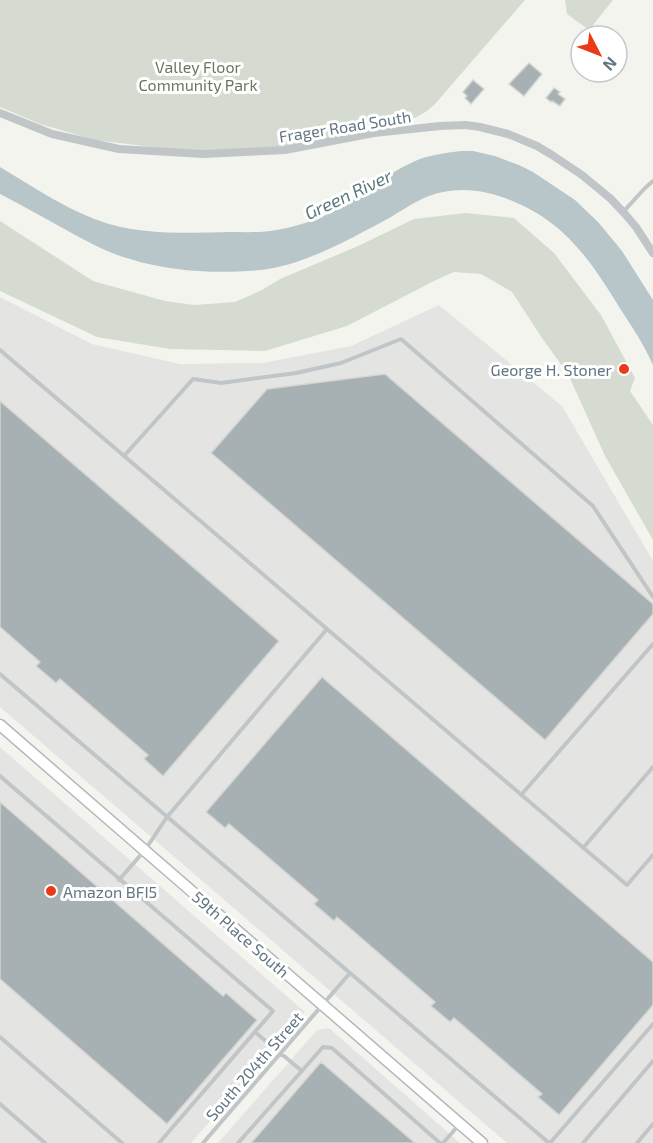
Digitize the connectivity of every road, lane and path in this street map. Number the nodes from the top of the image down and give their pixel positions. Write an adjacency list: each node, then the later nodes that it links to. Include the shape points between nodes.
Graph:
1 (0, 113): 3 (street, Frager Road South, via 52,134 119,149 203,153 285,150 374,133 440,126 480,127 537,146 582,175)
2 (653, 181): 3 (lane)
3 (623, 212): 4 (street, Frager Road South)
4 (653, 253)
5 (0, 350): 6 (lane)
6 (124, 456): 7 (lane, via 193,379 221,383 296,374 340,363 400,339 594,506); 8 (lane)
7 (653, 597)
8 (327, 629): 14 (lane); 15 (lane)
9 (653, 644): 14 (lane)
10 (0, 674): 15 (lane)
11 (0, 725): 17 (street, 59th Place South)
12 (653, 767): 16 (lane)
13 (0, 776): 19 (lane)
14 (521, 795): 16 (lane)
15 (167, 817): 17 (lane); 20 (lane)
16 (584, 848): 18 (lane, via 627,885)
17 (145, 850): 19 (lane); 21 (street, 59th Place South)
18 (653, 855)
19 (119, 880): 23 (lane, via 273,1011)
20 (350, 973): 21 (lane, South 204th Street); 38 (lane)
21 (322, 1005): 25 (lane, South 204th Street); 29 (street, 59th Place South)
22 (653, 1024): 38 (lane)
23 (255, 1032): 25 (lane); 33 (lane)
24 (0, 1037): 32 (lane)
25 (280, 1054): 27 (lane); 34 (lane, South 204th Street)
26 (653, 1061): 39 (lane)
27 (302, 1071): 35 (lane); 36 (lane, via 323,1047 332,1048)
28 (0, 1104): 31 (lane)
29 (460, 1124): 36 (lane); 37 (street, 59th Place South)
30 (653, 1124): 40 (lane)
31 (45, 1143)
32 (122, 1143)
33 (159, 1143)
34 (203, 1143)
35 (238, 1143)
36 (441, 1143)
37 (482, 1143)
38 (549, 1143)
39 (583, 1143)
40 (637, 1143)

